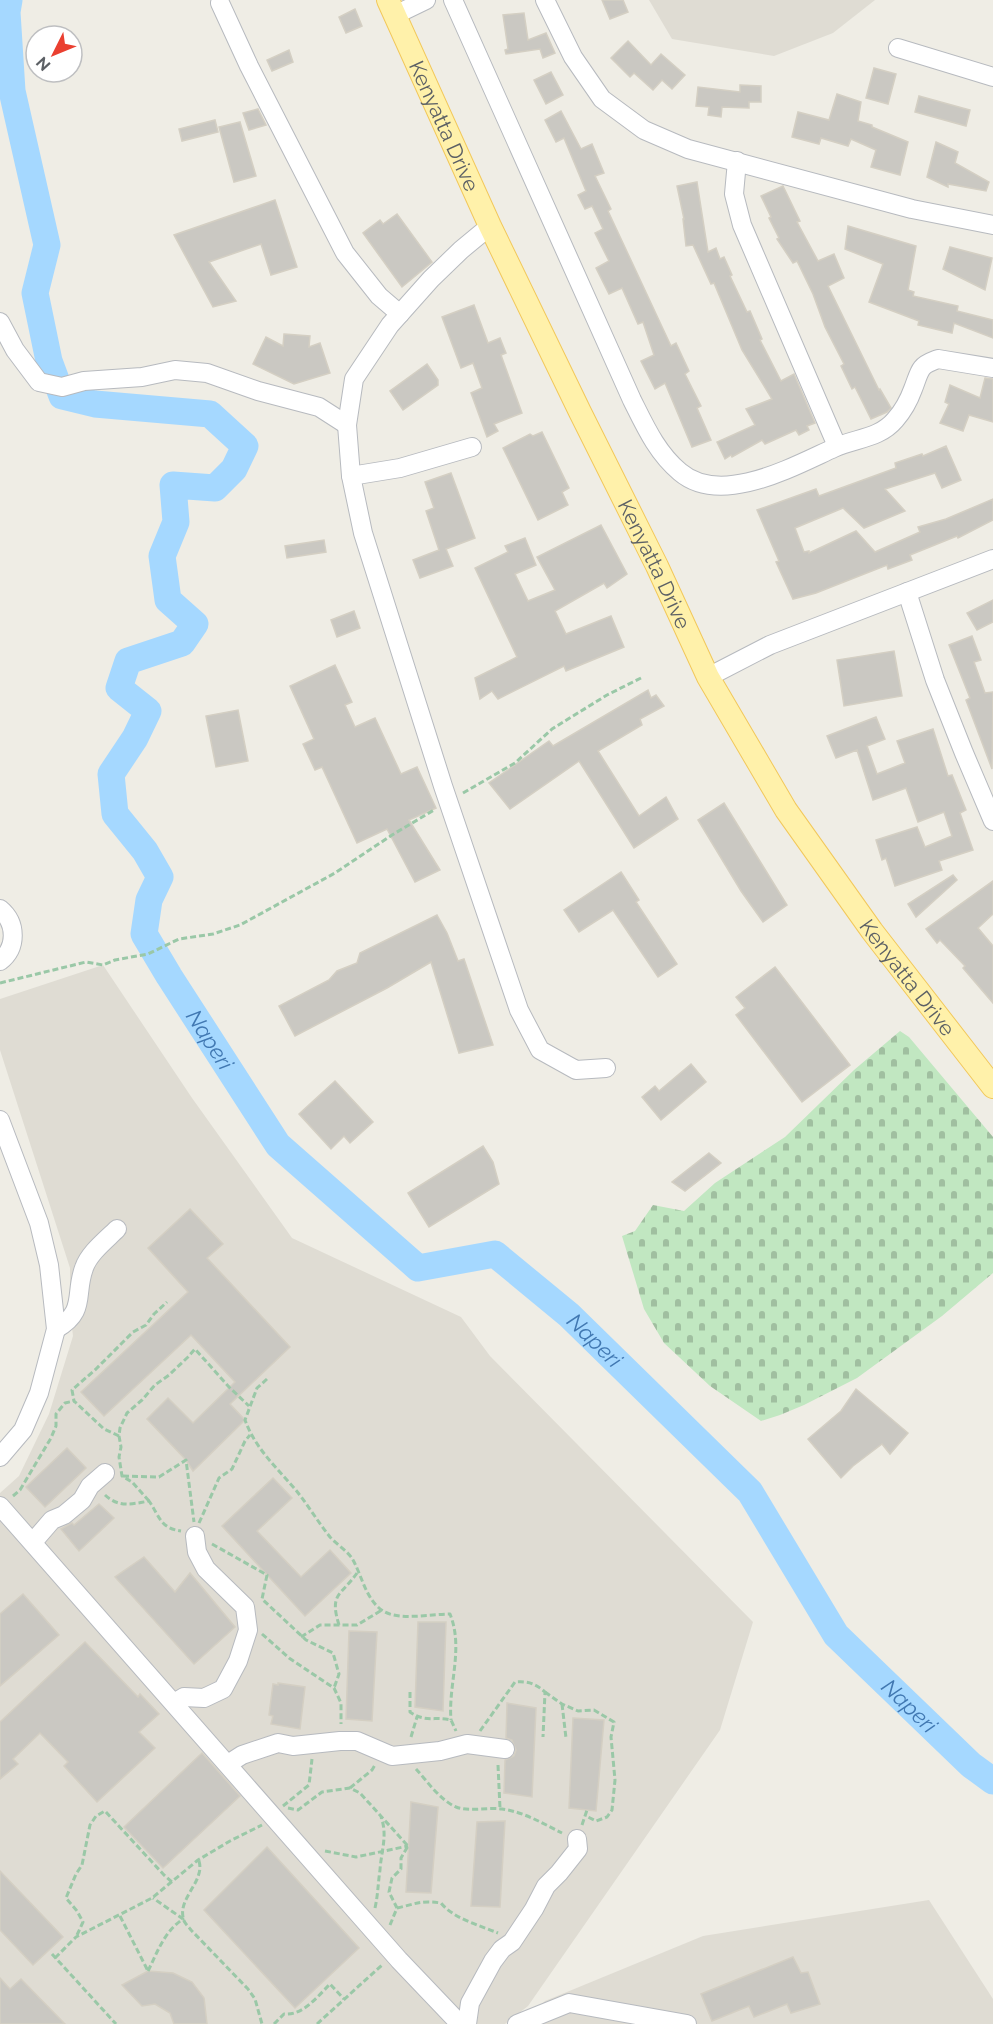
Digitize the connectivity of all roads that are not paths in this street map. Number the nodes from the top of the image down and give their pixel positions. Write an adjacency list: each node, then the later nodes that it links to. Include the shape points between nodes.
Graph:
1 (426, 0): 5 (street)
2 (453, 0): 15 (street, via 632,400 667,459 690,479 730,486 802,464)
3 (545, 0): 8 (street, via 573,57 602,99 644,130 688,149)
4 (220, 3): 11 (street, via 345,253 379,296)
5 (391, 7): 10 (main road, Kenyatta Drive)
6 (898, 48): 7 (street)
7 (993, 77)
8 (737, 161): 9 (street, via 912,209); 15 (street, via 734,194 742,225)
9 (993, 225)
10 (490, 226): 11 (street, via 461,250); 20 (main road, Kenyatta Drive)
11 (400, 314): 14 (street, via 354,379)
12 (0, 322): 14 (street, via 39,382 62,387 175,370 207,373 319,406)
13 (993, 368): 15 (street, via 938,359 931,362 921,369 908,401 881,433)
14 (347, 425): 17 (street)
15 (837, 446)
16 (472, 447): 17 (street, via 400,468)
17 (351, 476): 24 (street, via 363,533 519,1010 540,1050 576,1070)
18 (993, 559): 19 (street)
19 (908, 592): 20 (street, via 770,645); 21 (street, via 935,680)
20 (708, 677): 25 (main road, Kenyatta Drive, via 786,810 879,940)
21 (993, 821)
22 (0, 909): 23 (street, via 10,921 14,939)
23 (0, 961)
24 (606, 1068)
25 (993, 1087)
26 (0, 1120): 28 (street, via 39,1223 49,1264)
27 (117, 1229): 28 (street, via 92,1254 84,1268 78,1307 67,1323)
28 (56, 1329): 29 (street, via 39,1393 23,1430)
29 (0, 1457)
30 (114, 1474): 33 (street, via 90,1486 82,1500 52,1520)
31 (0, 1507): 33 (street)
32 (195, 1536): 34 (street, via 197,1552 206,1569 245,1607 248,1629 238,1661 223,1689 204,1698 184,1697)
33 (33, 1542): 34 (street)
34 (174, 1702): 36 (street)
35 (506, 1749): 36 (street, via 467,1744 392,1756 357,1741 293,1746 278,1743)
36 (228, 1764): 38 (street, via 280,1813 300,1847)
37 (577, 1839): 39 (street, via 579,1850 546,1886 472,1997)
38 (460, 2024)
39 (467, 2024)
40 (517, 2024): 41 (street, via 569,2003)
41 (687, 2024)

